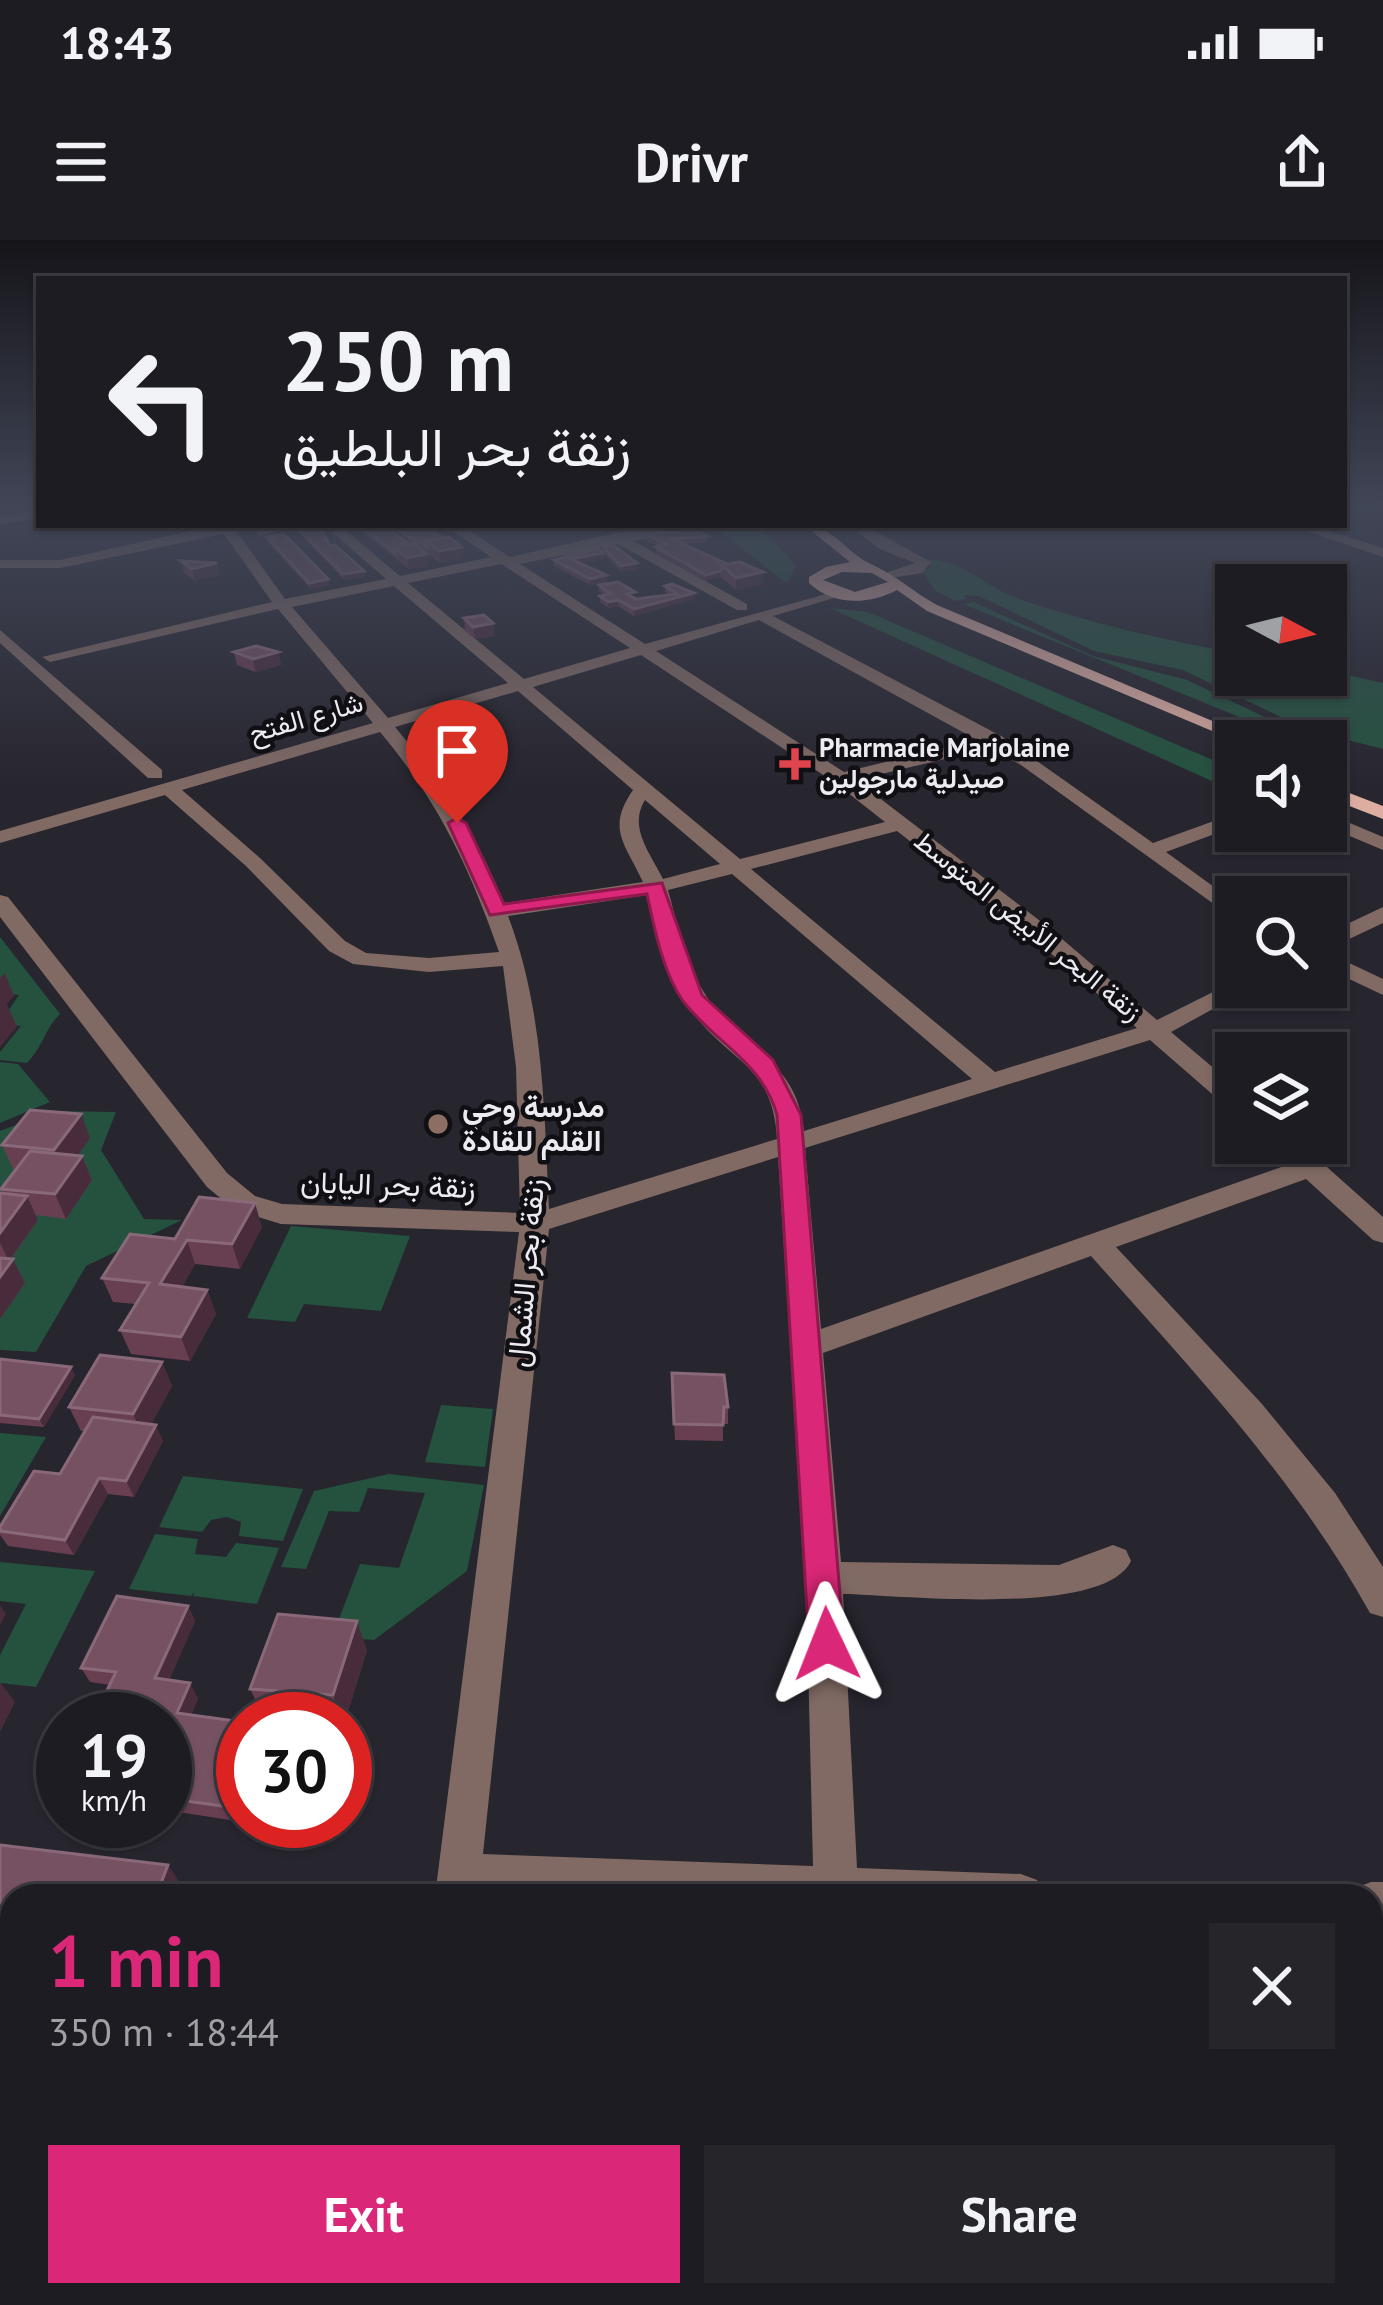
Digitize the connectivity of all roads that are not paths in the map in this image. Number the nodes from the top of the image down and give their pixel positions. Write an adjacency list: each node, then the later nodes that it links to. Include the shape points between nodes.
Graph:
1 (279, 600): 10 (street, زنقة بحر الشمال)
2 (305, 600): 10 (street)
3 (419, 600): 15 (street)
4 (568, 600): 13 (street, زنقة البحر الأبيض المتوسط)
5 (732, 600): 11 (street)
6 (777, 600): 11 (street)
7 (801, 600): 11 (street, شارع الفتح)
8 (871, 600): 19 (main road)
9 (922, 600): 17 (main road)
10 (282, 605): 14 (street); 16 (street, زنقة بحر الشمال)
11 (751, 611): 13 (street, شارع الفتح); 18 (street)
12 (0, 635): 14 (street)
13 (637, 645): 15 (street, شارع الفتح); 20 (street, زنقة البحر الأبيض المتوسط)
14 (38, 660): 21 (street)
15 (514, 680): 16 (street, شارع الفتح); 23 (street)
16 (377, 719): 21 (street, شارع الفتح); 38 (street, زنقة بحر الشمال, via 414,756 457,823)
17 (1215, 726)
18 (997, 741): 20 (street); 33 (street)
19 (1215, 743)
20 (841, 778): 28 (street, زنقة البحر الأبيض المتوسط)
21 (160, 780): 27 (street); 31 (street, شارع الفتح); 41 (street, via 361,959)
22 (1347, 780): 24 (main road)
23 (643, 789): 34 (street); 35 (street, via 627,826)
24 (1383, 795)
25 (1347, 798): 26 (main road)
26 (1383, 813)
27 (0, 818)
28 (901, 824): 34 (street); 45 (street, زنقة البحر الأبيض المتوسط)
29 (1215, 827): 33 (street)
30 (1347, 828): 32 (street)
31 (0, 837)
32 (1383, 844)
33 (1152, 850): 36 (street)
34 (737, 865): 35 (street); 46 (street)
35 (656, 887): 38 (street); 48 (street, via 692,997 775,1080)
36 (1215, 897)
37 (0, 902): 51 (street, زنقة بحر اليابان, via 217,1180 245,1204 294,1216)
38 (497, 911): 41 (street, زنقة بحر الشمال)
39 (1383, 914): 40 (street)
40 (1347, 932)
41 (513, 958): 51 (street, زنقة بحر الشمال, via 530,1067)
42 (1347, 970): 43 (street)
43 (1383, 988)
44 (1215, 1000): 45 (street, زنقة بحر اليابان)
45 (1157, 1030): 46 (street, زنقة بحر اليابان); 47 (street, زنقة البحر الأبيض المتوسط)
46 (989, 1080): 48 (street, زنقة بحر اليابان)
47 (1215, 1082)
48 (790, 1144): 51 (street, زنقة بحر اليابان); 54 (street)
49 (1307, 1164): 50 (street)
50 (1310, 1167): 52 (street); 53 (street)
51 (535, 1223): 58 (street, زنقة بحر الشمال)
52 (1383, 1233)
53 (1094, 1242): 54 (street); 57 (street, via 1314,1490)
54 (804, 1347): 56 (street)
55 (1113, 1561): 56 (street, via 1059,1581)
56 (824, 1578): 59 (street)
57 (1383, 1601)
58 (459, 1884)
59 (836, 1884)

